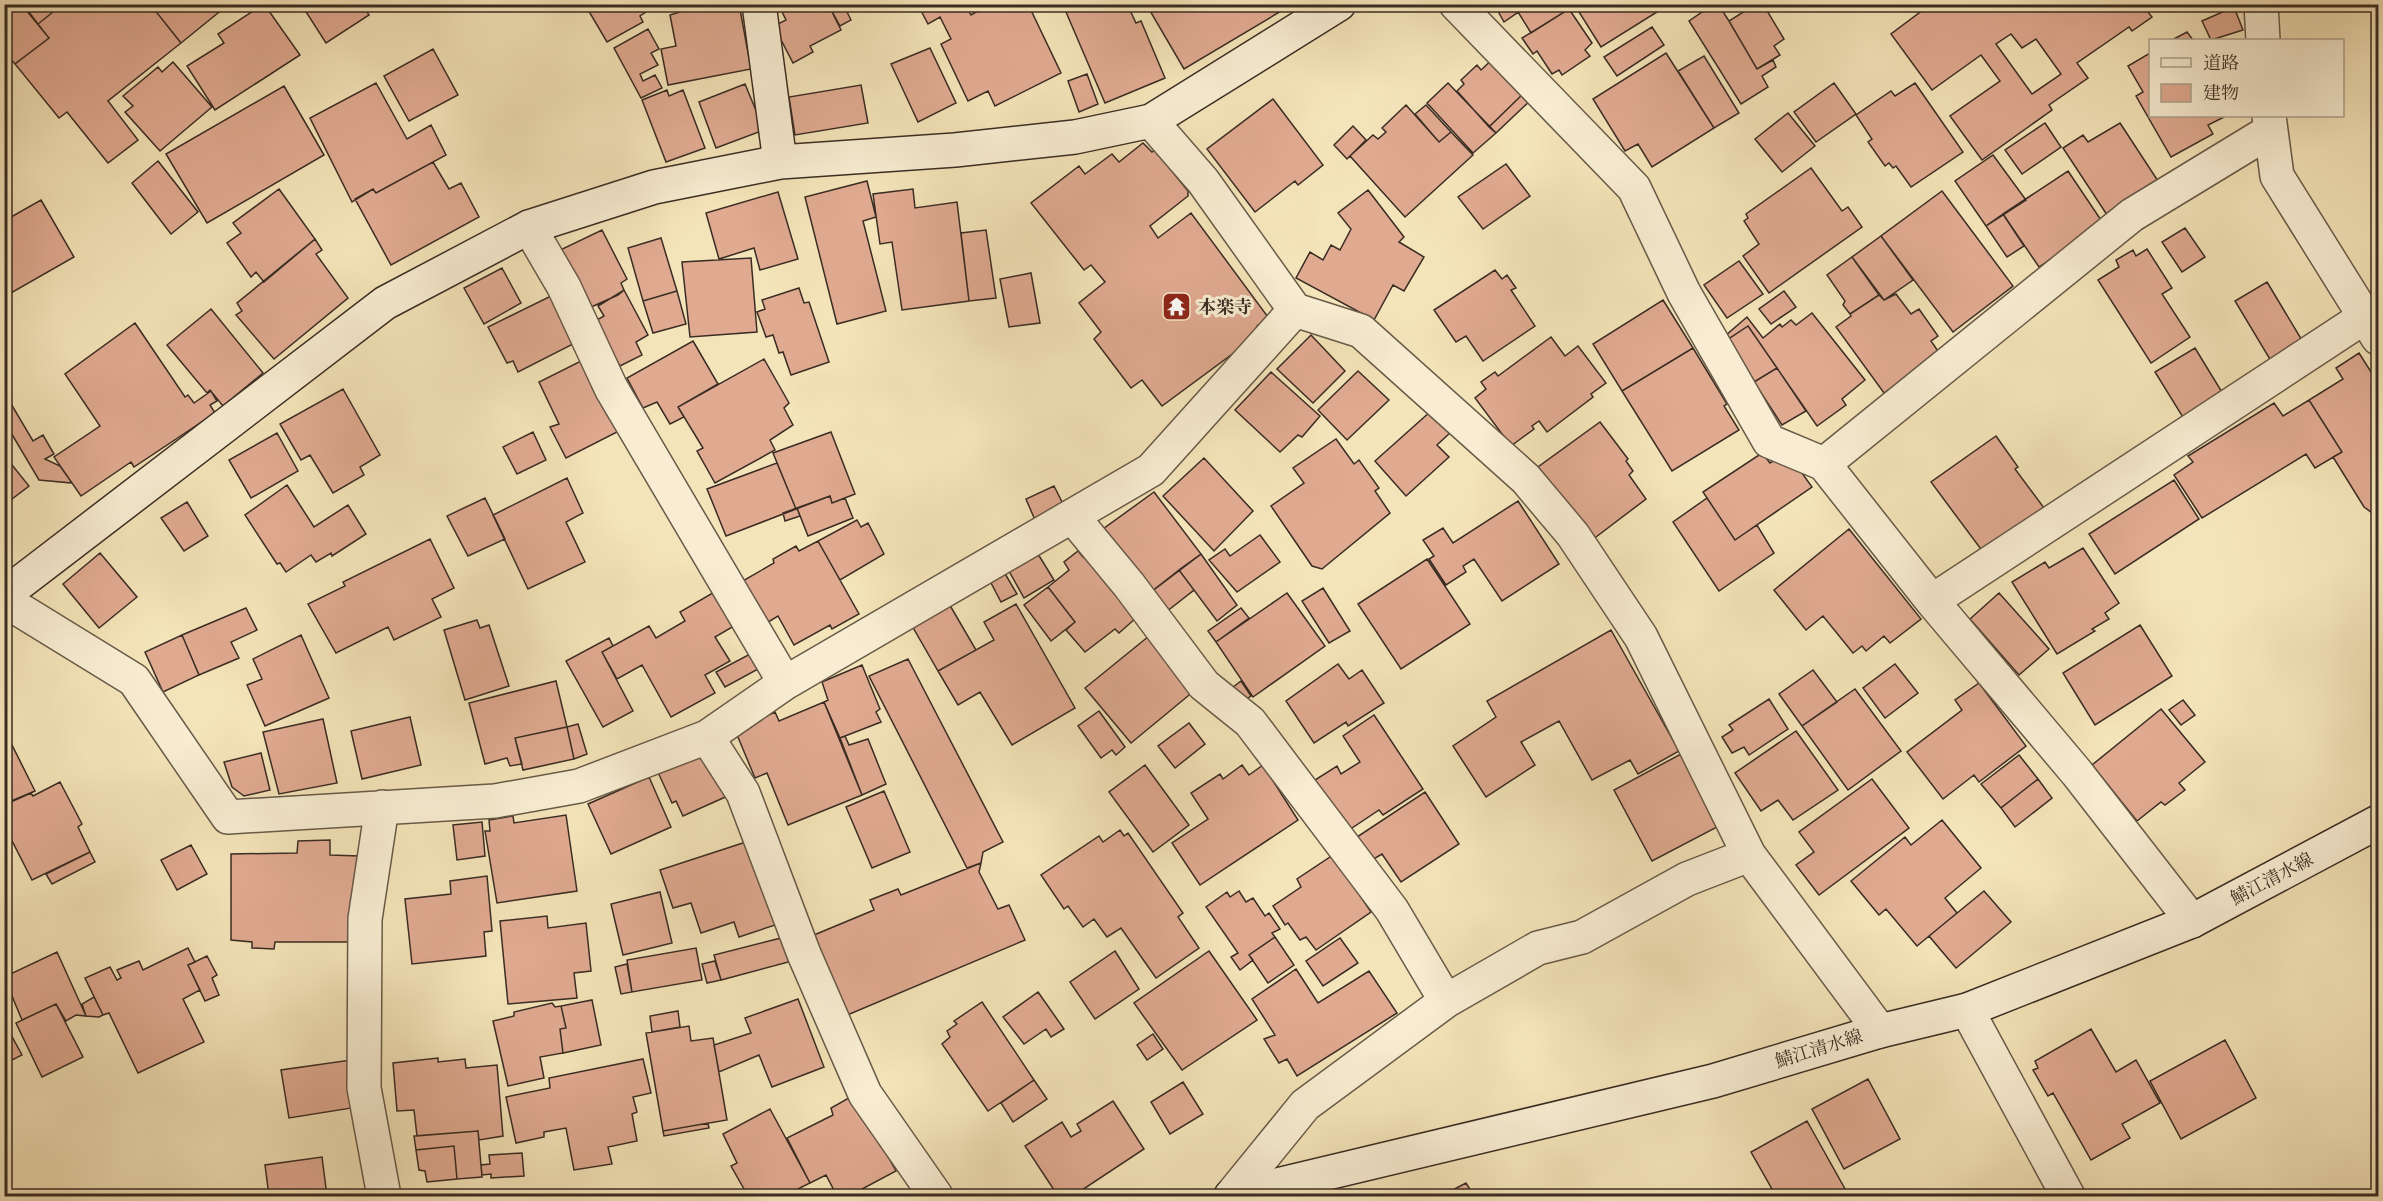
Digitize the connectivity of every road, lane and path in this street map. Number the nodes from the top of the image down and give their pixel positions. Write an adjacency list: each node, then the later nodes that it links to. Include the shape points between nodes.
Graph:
1 (759, 4): 8 (street)
2 (1339, 4): 6 (street)
3 (1456, 4): 12 (street, via 1634,188 1684,293 1769,441)
4 (2260, 4): 5 (street)
5 (2263, 39)
6 (1151, 121): 8 (street, via 1074,138); 10 (street, via 1203,181)
7 (2270, 123): 11 (street, via 2277,176); 12 (street, via 2132,215)
8 (780, 162): 9 (street, via 654,187)
9 (529, 227): 14 (street, via 385,303); 17 (street, via 564,287 611,388)
10 (1295, 310): 13 (street, via 1151,470); 21 (street, via 1361,331 1526,479 1573,535 1641,637)
11 (2372, 327): 16 (street)
12 (1824, 464): 16 (street)
13 (1072, 516): 17 (street); 23 (street, via 1204,685 1250,722 1392,910)
14 (4, 594)
15 (4, 600): 19 (street, via 134,680 228,817)
16 (1932, 601): 22 (street, via 2077,773)
17 (785, 683): 18 (street)
18 (707, 737): 19 (street, via 579,786 495,801); 28 (street, via 743,793 804,954 865,1094)
19 (382, 807): 27 (street, via 365,919 364,1088)
20 (2379, 822): 22 (street, 鯖江清水線)
21 (1749, 855): 23 (street, via 1687,879 1582,937 1538,948); 25 (street)
22 (2192, 921): 24 (street, 鯖江清水線)
23 (1446, 1001): 26 (street, via 1305,1105)
24 (1967, 1010): 25 (street, 鯖江清水線); 29 (street)
25 (1880, 1031): 26 (street, 鯖江清水線, via 1713,1082)
26 (1231, 1196)
27 (384, 1197)
28 (936, 1197)
29 (2068, 1197)

